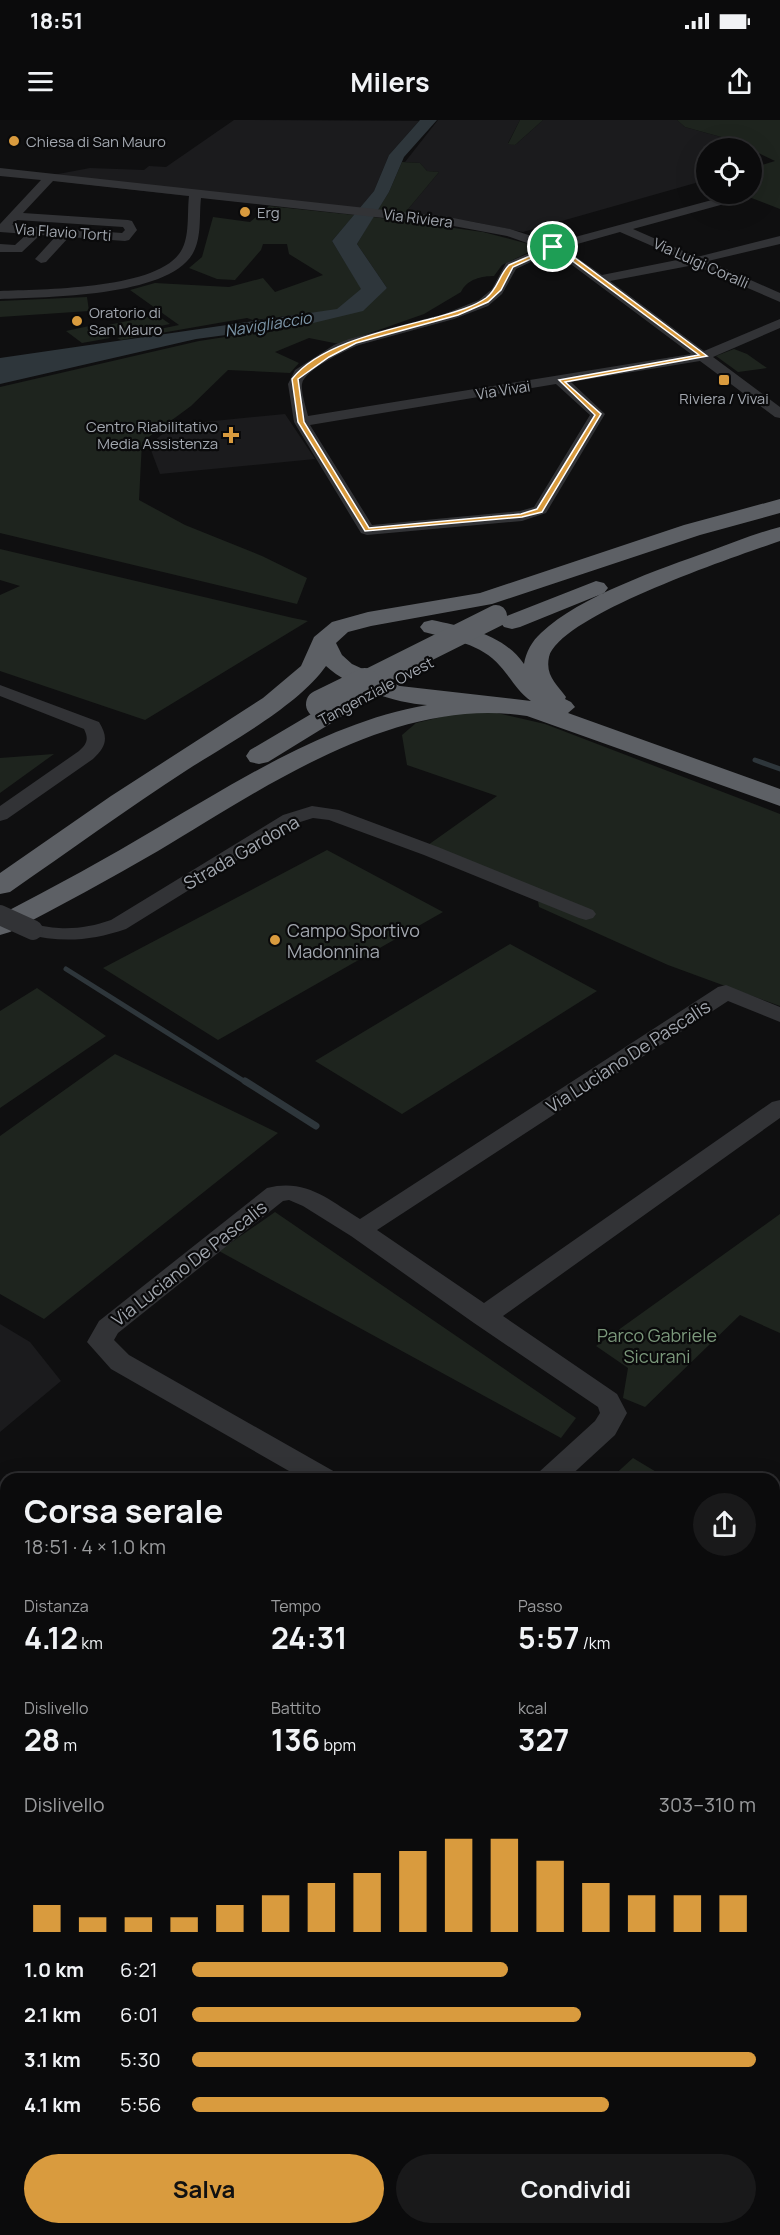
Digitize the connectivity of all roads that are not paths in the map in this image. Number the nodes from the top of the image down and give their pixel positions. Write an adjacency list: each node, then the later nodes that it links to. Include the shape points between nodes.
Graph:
1 (5, 173): 2 (street, Via Riviera); 3 (street)
2 (51, 177): 4 (street, Via Riviera); 7 (street)
3 (0, 184)
4 (195, 194): 14 (street, Via Riviera, via 474,226); 20 (street, via 189,250 172,267 148,279 110,287)
5 (709, 204): 10 (street)
6 (104, 209): 8 (street)
7 (13, 216): 8 (street); 9 (street)
8 (91, 221): 12 (street, Via Flavio Torti, via 128,224 131,230 125,237)
9 (1, 228): 11 (street, Via Flavio Torti)
10 (621, 228): 14 (street); 17 (street, Via Luigi Coralli)
11 (38, 230): 12 (street, Via Flavio Torti); 15 (street, via 18,249)
12 (67, 232): 16 (street)
13 (780, 240): 17 (street)
14 (553, 247): 18 (street, Via Riviera); 25 (street, via 511,266 499,289 486,300 456,313 354,342 300,374 295,384)
15 (0, 248)
16 (41, 259)
17 (694, 261): 18 (street); 19 (street, Via Luigi Coralli)
18 (599, 279): 22 (street, Via Riviera)
19 (777, 294)
20 (0, 295)
21 (780, 323): 22 (street, Via Vivai)
22 (704, 356): 23 (street, Via Vivai); 24 (street, Via Riviera)
23 (561, 381): 25 (street, Via Vivai); 25 (street, via 598,414 540,510 522,516 367,530)
24 (779, 412)
25 (301, 422)
26 (780, 506): 31 (highway, via 692,530 484,598)
27 (780, 515): 30 (highway, Tangenziale Ovest, via 609,571)
28 (780, 525): 30 (highway, Tangenziale Ovest)
29 (780, 534): 36 (highway, via 637,589 568,623 544,643 535,663 544,688)
30 (504, 619): 35 (highway, Tangenziale Ovest)
31 (346, 625): 32 (highway, via 330,633); 36 (highway, via 410,624 471,638 506,657 528,687 540,696)
32 (323, 642): 34 (highway, via 343,669 393,692); 40 (highway, via 313,668 273,704 120,802)
33 (0, 690): 39 (street, via 92,726 98,737 95,747 86,755)
34 (513, 705): 36 (highway); 43 (highway, via 469,705 427,711 329,744 256,780 158,840)
35 (329, 706): 41 (highway, Tangenziale Ovest); 42 (highway, Tangenziale Ovest)
36 (602, 726): 37 (highway); 38 (highway)
37 (780, 785)
38 (780, 798)
39 (0, 815)
40 (0, 886)
41 (0, 898)
42 (0, 915): 44 (street, Strada Gardona, bridge, via 52,934 96,932 118,925 290,819 312,812 333,814 586,914)
43 (0, 926)
44 (567, 927)
45 (780, 1015): 47 (street, Via Luciano De Pascalis, via 726,992)
46 (780, 1107): 48 (street)
47 (360, 1230): 48 (street, Via Luciano De Pascalis); 49 (street, Via Luciano De Pascalis, via 312,1200 291,1192 276,1194 108,1327 100,1342 120,1362)
48 (483, 1317): 50 (street, Via Luciano De Pascalis, via 608,1401 614,1413 605,1428)
49 (314, 1473)
50 (556, 1473)

